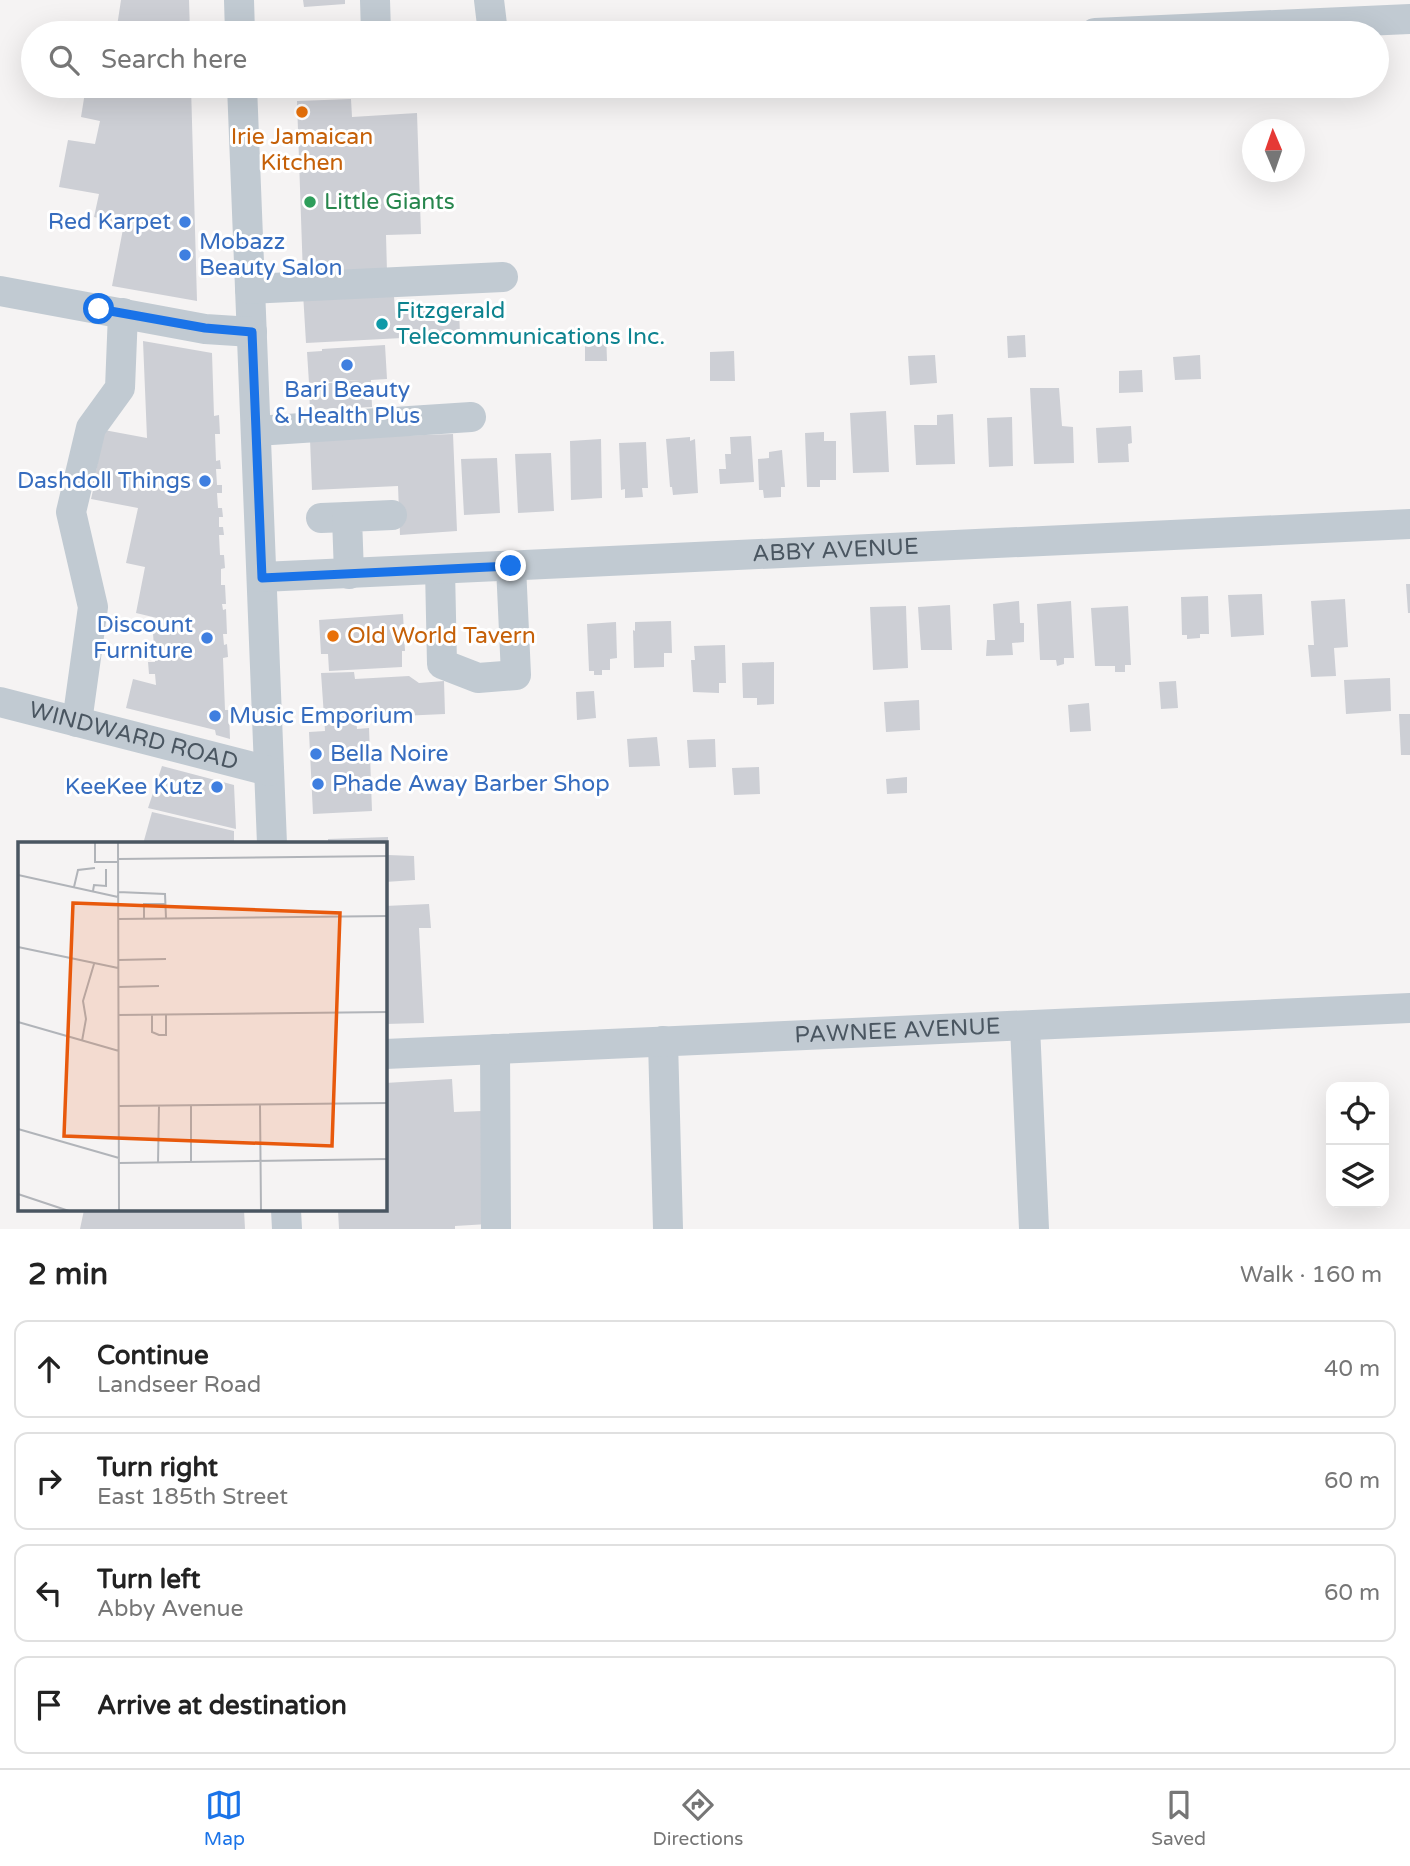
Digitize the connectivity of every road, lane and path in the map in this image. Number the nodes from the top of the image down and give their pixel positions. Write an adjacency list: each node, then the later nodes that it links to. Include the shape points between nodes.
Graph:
1 (239, 0): 5 (street)
2 (375, 0): 6 (street)
3 (489, 0): 7 (street)
4 (1410, 19): 8 (street)
5 (240, 21)
6 (376, 21)
7 (492, 21)
8 (1365, 21)
9 (243, 98): 11 (street)
10 (503, 277): 11 (street)
11 (250, 289): 14 (street)
12 (0, 291): 13 (street)
13 (123, 313): 14 (street); 24 (street, via 120,388 91,428 71,512 93,607)
14 (252, 332): 16 (street)
15 (471, 417): 16 (street)
16 (256, 431): 22 (street)
17 (392, 515): 21 (street, via 334,518)
18 (1410, 524): 19 (street, ABBY AVENUE)
19 (511, 566): 20 (street, ABBY AVENUE); 20 (street, via 516,675 478,678 442,664)
20 (440, 569): 21 (street, ABBY AVENUE)
21 (349, 573): 22 (street, ABBY AVENUE)
22 (262, 578): 25 (street)
23 (0, 702): 24 (street, WINDWARD ROAD)
24 (77, 722): 25 (street, WINDWARD ROAD)
25 (269, 771): 26 (street)
26 (272, 842)
27 (1410, 1007): 28 (street, PAWNEE AVENUE)
28 (1025, 1026): 29 (street, PAWNEE AVENUE); 34 (street)
29 (663, 1041): 30 (street, PAWNEE AVENUE); 33 (street)
30 (495, 1049): 31 (street, PAWNEE AVENUE); 32 (street)
31 (387, 1054)
32 (496, 1229)
33 (668, 1229)
34 (1034, 1229)

